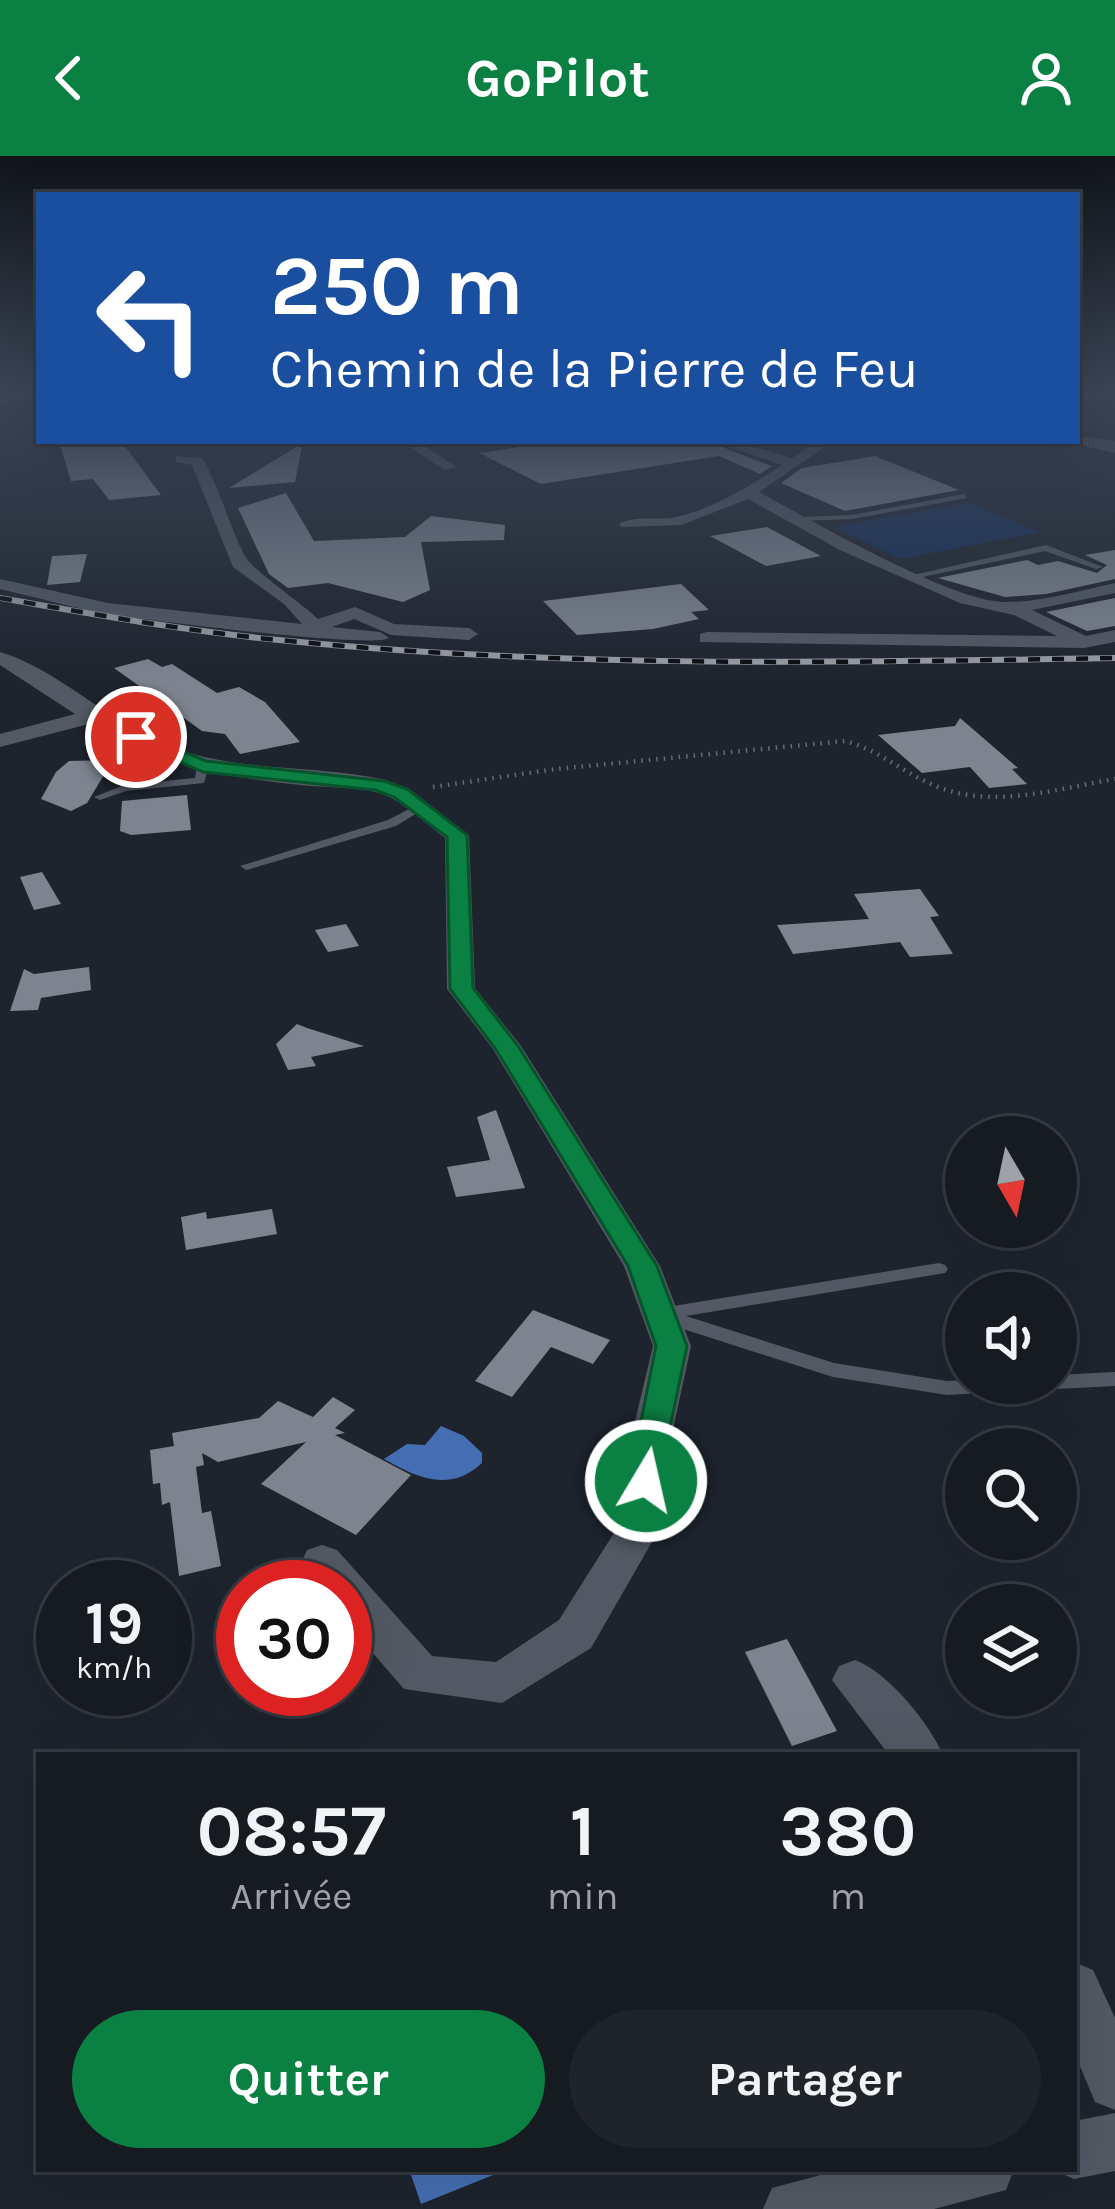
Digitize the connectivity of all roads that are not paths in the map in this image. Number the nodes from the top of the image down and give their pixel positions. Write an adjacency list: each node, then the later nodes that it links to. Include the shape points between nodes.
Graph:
1 (194, 490): 6 (street)
2 (212, 490): 14 (street, via 238,562)
3 (750, 490): 4 (street)
4 (747, 492): 7 (street); 8 (street, via 665,524)
5 (964, 496): 7 (lane)
6 (201, 509)
7 (800, 519): 10 (street)
8 (627, 524)
9 (1099, 567): 10 (lane, via 1046,548)
10 (913, 576): 13 (street)
11 (0, 584): 14 (street, via 109,608)
12 (1115, 588): 13 (street)
13 (1002, 607): 19 (street)
14 (318, 631): 15 (street, via 355,613 391,629); 17 (street)
15 (469, 634)
16 (1115, 636): 19 (street)
17 (380, 638)
18 (706, 638): 19 (street)
19 (1084, 642)
20 (0, 658): 21 (street)
21 (93, 716): 22 (street); 23 (street)
22 (0, 742)
23 (203, 766): 24 (lane, via 200,781); 25 (street, via 378,784)
24 (100, 797)
25 (411, 800): 26 (lane, via 392,823); 28 (street, via 457,835 461,989 595,1186)
26 (246, 866)
27 (939, 1269): 28 (lane)
28 (660, 1315): 31 (lane, via 833,1370); 32 (street, via 672,1346 639,1528 575,1634 502,1683 420,1675)
29 (1115, 1379): 30 (lane)
30 (1077, 1381)
31 (945, 1388)
32 (372, 1621)
33 (855, 1680): 34 (street)
34 (916, 1752)
35 (1077, 1996): 36 (street)
36 (1115, 2082)
37 (1115, 2142): 38 (street)
38 (1077, 2149)
39 (971, 2172): 40 (street)
40 (793, 2209)

